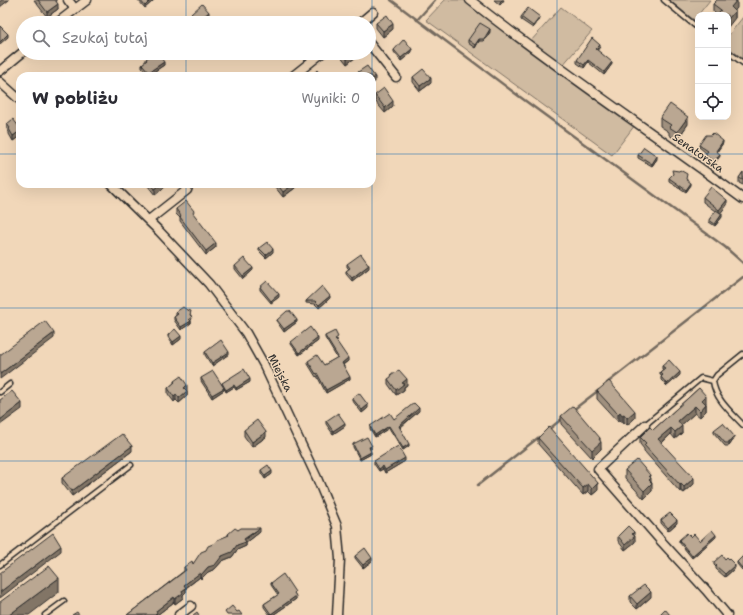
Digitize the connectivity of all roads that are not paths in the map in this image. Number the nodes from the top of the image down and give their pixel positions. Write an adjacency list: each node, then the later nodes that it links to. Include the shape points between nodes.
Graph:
1 (68, 0): 5 (street)
2 (87, 0): 5 (street)
3 (470, 0): 22 (street, Senatorska)
4 (664, 0): 9 (lane)
5 (75, 9): 7 (street)
6 (374, 12): 8 (street)
7 (66, 16)
8 (369, 16)
9 (695, 26)
10 (376, 52): 17 (street)
11 (731, 54): 14 (lane)
12 (16, 58): 15 (street)
13 (313, 60): 16 (street)
14 (743, 63)
15 (0, 71)
16 (297, 72)
17 (396, 76)
18 (0, 82): 19 (street)
19 (16, 96)
20 (115, 188): 23 (street, Miejska)
21 (188, 188): 23 (street)
22 (743, 199)
23 (149, 220): 36 (street, Miejska, via 209,284 232,315 254,346 281,400 337,526 340,559)
24 (743, 354): 25 (lane)
25 (713, 381): 28 (lane, via 701,378); 29 (lane, via 713,388 718,397)
26 (10, 384): 27 (lane)
27 (0, 392)
28 (646, 425): 37 (street, via 598,468)
29 (743, 425)
30 (131, 465): 31 (lane)
31 (0, 565)
32 (64, 601): 34 (lane)
33 (192, 606): 35 (street)
34 (45, 615)
35 (179, 615)
36 (337, 615)
37 (727, 615)

